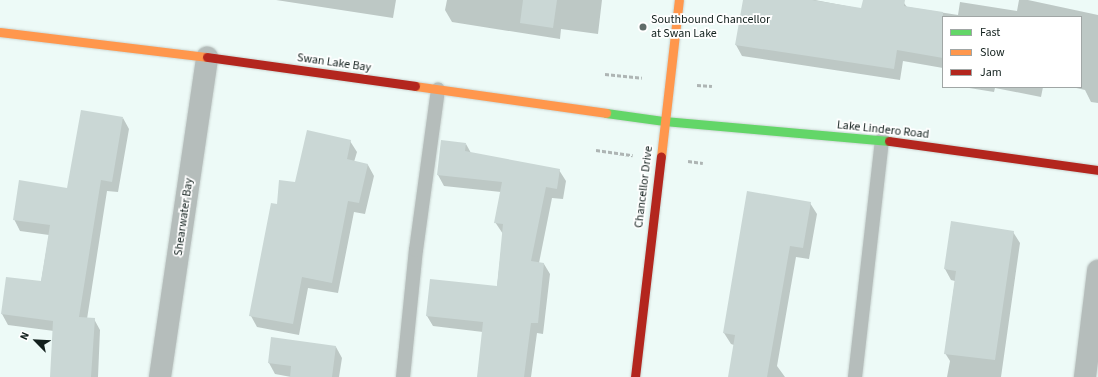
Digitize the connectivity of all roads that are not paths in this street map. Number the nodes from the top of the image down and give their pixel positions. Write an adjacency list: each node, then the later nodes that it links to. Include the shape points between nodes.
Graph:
1 (679, 0): 5 (street, Chancellor Drive)
2 (0, 32): 3 (street, Swan Lake Bay)
3 (207, 57): 4 (street, Swan Lake Bay); 9 (street, Shearwater Bay)
4 (438, 90): 5 (street, Swan Lake Bay); 10 (lane, via 416,250)
5 (664, 121): 6 (street, Lake Lindero Road); 11 (street, Chancellor Drive)
6 (882, 140): 7 (street, Lake Lindero Road); 12 (lane)
7 (1098, 170)
8 (1098, 271): 13 (street)
9 (160, 377)
10 (403, 377)
11 (635, 377)
12 (855, 377)
13 (1085, 377)

